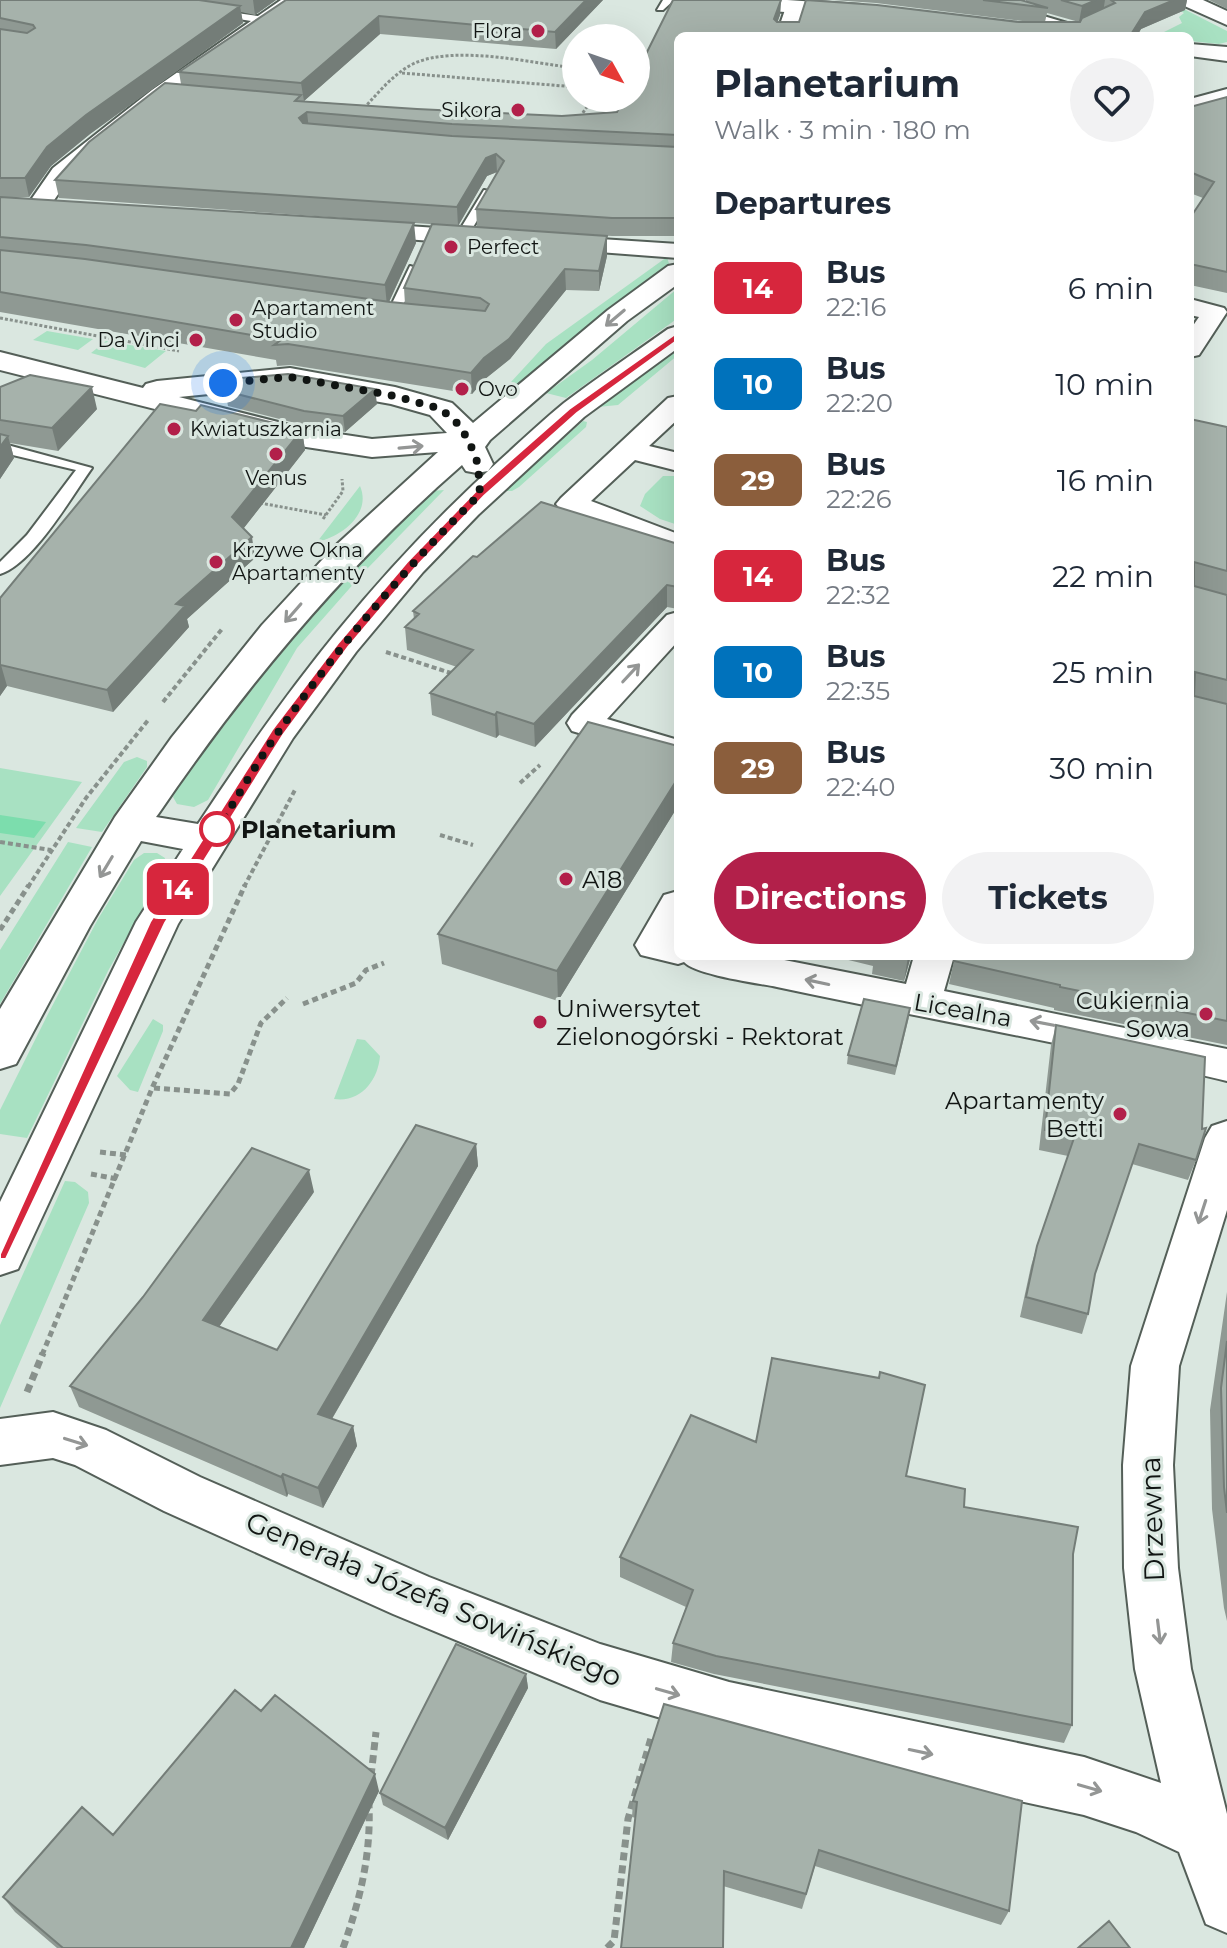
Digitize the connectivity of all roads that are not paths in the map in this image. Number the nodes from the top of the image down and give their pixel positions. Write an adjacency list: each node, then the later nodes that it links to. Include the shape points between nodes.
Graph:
1 (293, 0): 11 (street)
2 (669, 0): 7 (lane)
3 (692, 0): 6 (main road)
4 (1022, 0): 16 (lane, via 1014,10)
5 (1187, 0): 10 (main road)
6 (795, 7): 9 (main road); 14 (street)
7 (660, 8)
8 (201, 11): 11 (lane)
9 (876, 12)
10 (1227, 19)
11 (264, 20): 24 (street, via 61,173)
12 (1092, 23): 17 (lane)
13 (1003, 27): 15 (main road)
14 (787, 32)
15 (1057, 32)
16 (1066, 32)
17 (1070, 32)
18 (1227, 54): 19 (main road)
19 (1194, 64)
20 (1223, 81): 21 (main road)
21 (1194, 103)
22 (496, 178): 27 (lane)
23 (13, 207): 24 (street)
24 (38, 207): 25 (street)
25 (68, 209)
26 (336, 228): 27 (street, via 426,241)
27 (462, 236): 28 (street)
28 (674, 251)
29 (417, 261): 33 (lane)
30 (674, 275): 41 (main road, one-way to 41)
31 (1194, 308): 36 (street, via 1215,313)
32 (376, 313): 33 (lane)
33 (392, 316): 34 (lane)
34 (407, 318)
35 (674, 338): 44 (main road)
36 (1194, 343)
37 (0, 361): 38 (main road)
38 (54, 375): 39 (main road); 40 (street)
39 (123, 392): 43 (main road, via 290,377); 45 (main road)
40 (13, 394)
41 (524, 396): 43 (main road, via 480,408); 46 (main road)
42 (674, 408): 48 (street)
43 (441, 409): 46 (main road)
44 (573, 411): 46 (main road); 51 (main road)
45 (306, 438): 46 (main road, one-way to 46, via 372,448); 50 (main road, via 356,462)
46 (469, 441): 50 (main road); 51 (main road, via 478,464)
47 (0, 447): 53 (lane, via 85,468)
48 (630, 450): 49 (street); 52 (street, via 571,504)
49 (674, 461)
50 (375, 493): 56 (main road, one-way to 56, via 322,580 261,650)
51 (480, 494): 57 (main road, via 343,644 277,733)
52 (674, 543)
53 (0, 569)
54 (674, 626): 55 (street, one-way to 54, via 584,723)
55 (674, 750)
56 (129, 826): 57 (main road); 63 (main road, one-way to 63)
57 (210, 840): 66 (main road, via 157,922)
58 (674, 911): 59 (street, via 655,945)
59 (674, 949)
60 (719, 960): 62 (street, Licealna, one-way to 60)
61 (933, 960): 62 (street)
62 (921, 1002): 64 (street, Licealna, one-way to 62)
63 (0, 1052)
64 (1227, 1065)
65 (1227, 1138): 68 (street, Drzewna, one-way to 68, via 1155,1366 1148,1465 1151,1568 1163,1669)
66 (0, 1254)
67 (4, 1440): 68 (street, Generała Józefa Sowińskiego, one-way to 68, via 53,1435 88,1446 182,1494 412,1596 600,1672 729,1710 1084,1786 1144,1805)
68 (1202, 1832): 69 (street, Drzewna)
69 (1227, 1903)

